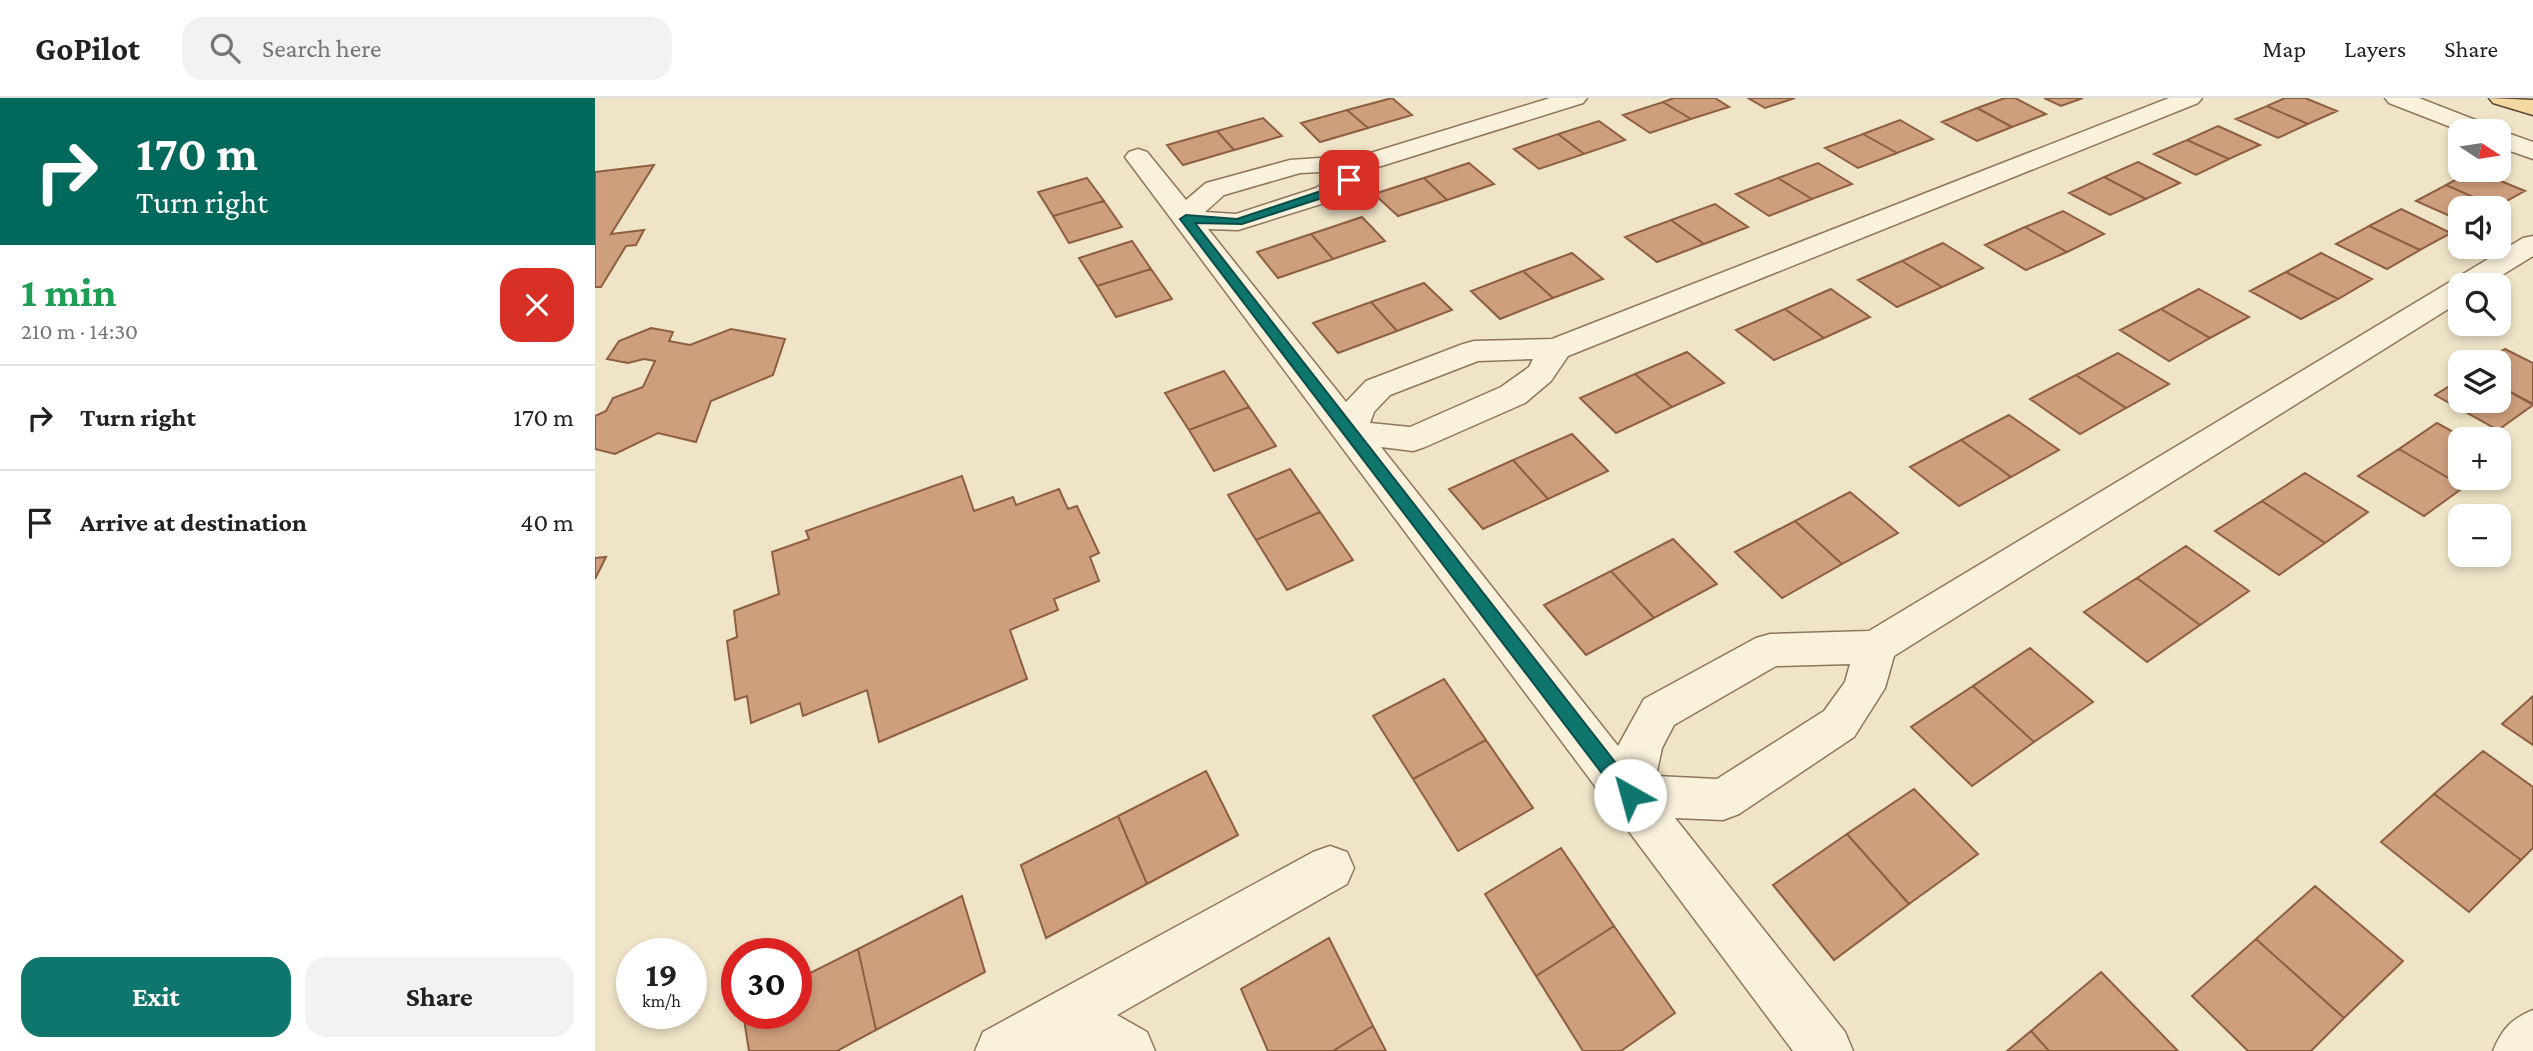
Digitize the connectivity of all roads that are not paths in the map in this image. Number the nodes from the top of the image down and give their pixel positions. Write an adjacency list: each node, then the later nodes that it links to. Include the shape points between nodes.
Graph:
1 (1575, 98): 10 (street)
2 (2190, 98): 15 (street)
3 (2397, 98): 6 (street)
4 (2501, 98): 5 (main road)
5 (2533, 108)
6 (2451, 119)
7 (2511, 143): 8 (street)
8 (2533, 151)
9 (1138, 157): 11 (street)
10 (1366, 163): 11 (street, via 1325,194 1238,222); 11 (street, via 1299,165 1215,189)
11 (1186, 219): 16 (street)
12 (2533, 244): 13 (street)
13 (2486, 273)
14 (2448, 296): 17 (street)
15 (1556, 349): 16 (street, via 1540,374 1513,395 1413,439); 16 (street, via 1474,351 1378,388 1359,408)
16 (1350, 432): 18 (street)
17 (1876, 647): 18 (street, via 1864,688 1839,724 1723,800); 18 (street, via 1770,650 1659,712 1640,746)
18 (1630, 795): 23 (street)
19 (1330, 868): 21 (street)
20 (2533, 1036): 24 (street)
21 (1020, 1045): 22 (street, via 1087,1027)
22 (1128, 1051)
23 (1826, 1051)
24 (2520, 1051)

